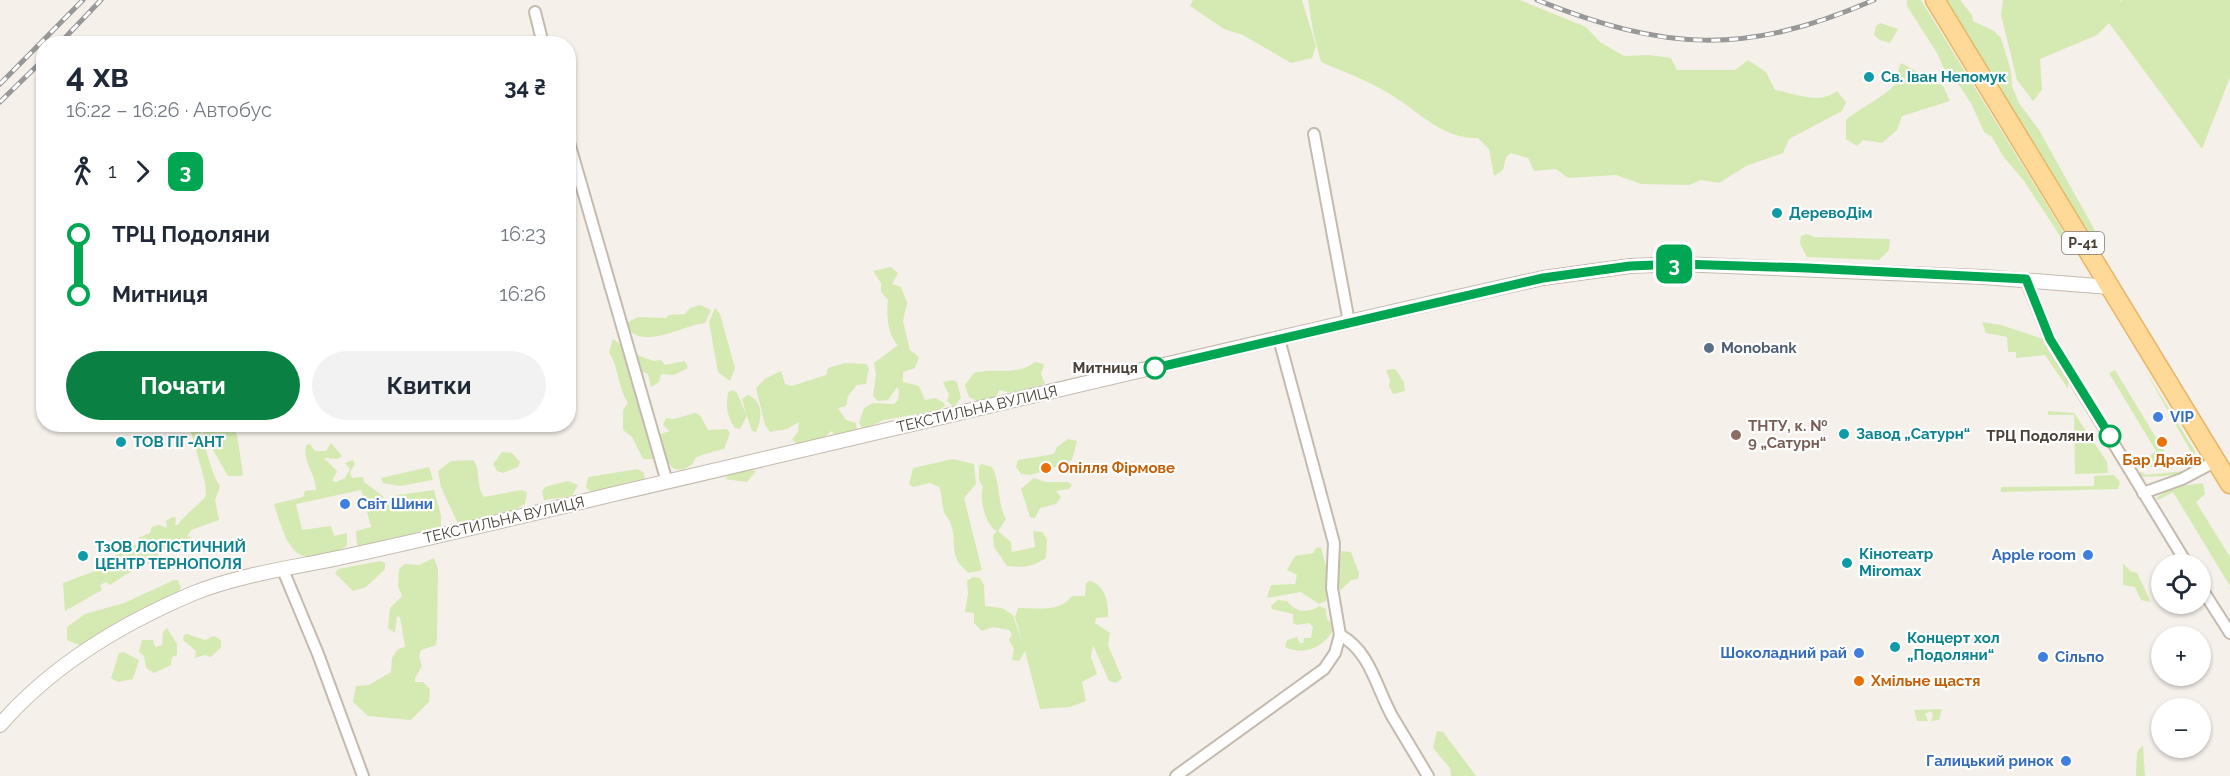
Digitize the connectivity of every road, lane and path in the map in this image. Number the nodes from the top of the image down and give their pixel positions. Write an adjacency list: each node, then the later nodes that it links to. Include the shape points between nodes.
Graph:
1 (1936, 1): 7 (main road, Р-41)
2 (535, 12): 3 (street)
3 (541, 36)
4 (1314, 134): 8 (street)
5 (576, 167): 11 (street)
6 (2026, 279): 7 (street, ТЕКСТИЛЬНА ВУЛИЦЯ); 8 (street, ТЕКСТИЛЬНА ВУЛИЦЯ, via 1807,268 1630,266 1543,278); 13 (street, via 2050,339)
7 (2110, 287): 10 (main road, Р-41)
8 (1349, 322): 9 (street, ТЕКСТИЛЬНА ВУЛИЦЯ)
9 (1279, 339): 11 (street, ТЕКСТИЛЬНА ВУЛИЦЯ); 18 (street, via 1334,543 1332,588)
10 (2216, 461): 12 (main road, Р-41); 13 (street)
11 (667, 482): 15 (street, ТЕКСТИЛЬНА ВУЛИЦЯ)
12 (2230, 484)
13 (2143, 493): 14 (street)
14 (2181, 554)
15 (284, 570): 19 (street, ТЕКСТИЛЬНА ВУЛИЦЯ, via 228,582 156,610 70,662); 20 (street)
16 (2211, 603): 17 (street)
17 (2230, 633)
18 (1340, 635): 21 (street, via 1335,653 1324,669); 22 (street, via 1351,640 1370,665 1391,713)
19 (0, 725)
20 (363, 776)
21 (1176, 776)
22 (1428, 776)

